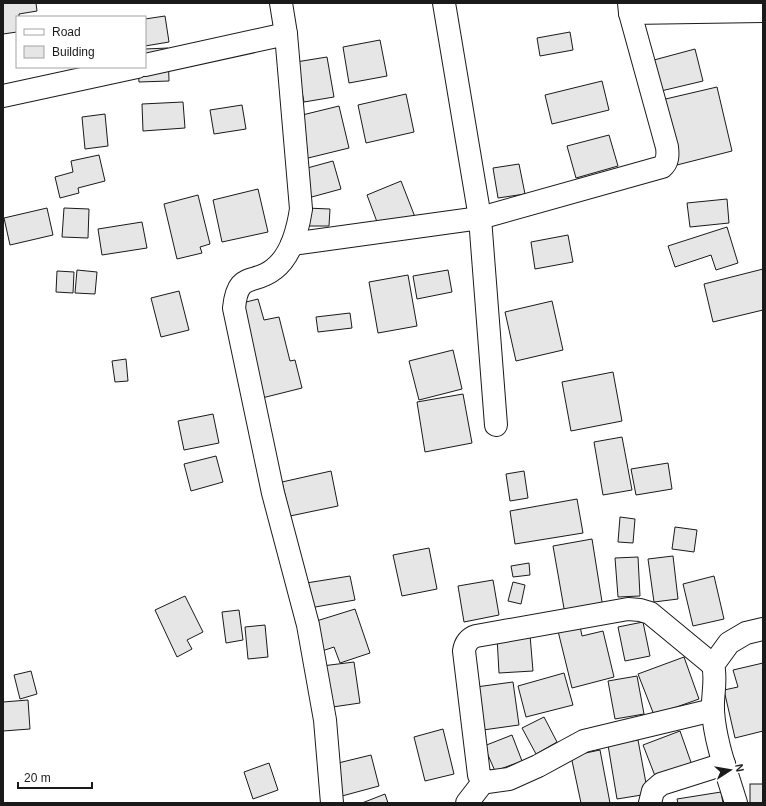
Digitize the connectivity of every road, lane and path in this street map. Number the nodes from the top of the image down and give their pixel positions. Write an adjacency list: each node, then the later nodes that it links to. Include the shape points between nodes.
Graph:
1 (281, 3): 5 (street)
2 (444, 3): 9 (street)
3 (629, 8): 4 (street); 9 (street, via 668,147 665,164 658,169)
4 (763, 11)
5 (286, 34): 6 (street); 10 (street, via 300,209)
6 (146, 65)
7 (132, 68): 8 (street)
8 (3, 96)
9 (480, 218): 10 (street); 11 (street)
10 (292, 244): 17 (street, via 276,268 240,286 235,296 234,308 273,493 308,625 325,720)
11 (496, 425)
12 (763, 629): 13 (street, via 729,643)
13 (713, 665): 14 (street); 16 (street, via 650,613 640,610 628,609 473,637 464,651 479,775)
14 (713, 710): 15 (street, via 716,738); 16 (street, via 584,741 509,779)
15 (724, 764): 19 (street, via 661,784 653,791); 20 (street)
16 (484, 781): 18 (street)
17 (332, 803)
18 (467, 803)
19 (650, 803)
20 (736, 803)

